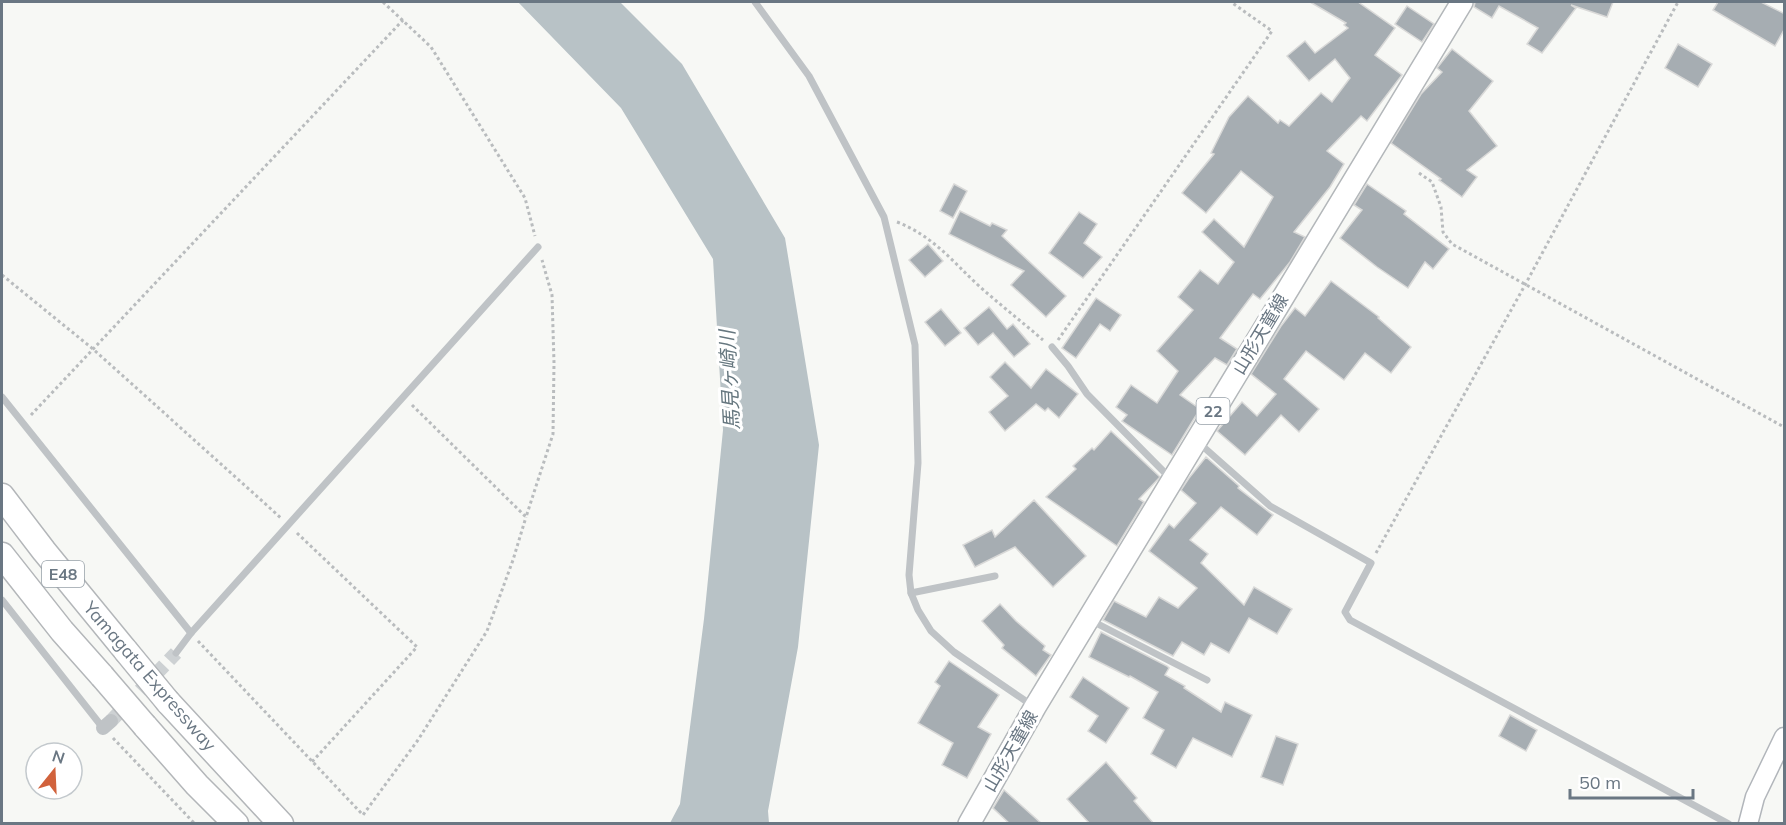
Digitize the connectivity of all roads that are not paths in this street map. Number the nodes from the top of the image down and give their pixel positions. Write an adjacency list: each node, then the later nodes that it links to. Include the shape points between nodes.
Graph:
1 (755, 2): 11 (lane, via 809,76 884,217 915,345 918,463)
2 (1462, 2): 6 (main road, 山形天童線 / 22)
3 (538, 247): 14 (lane)
4 (1052, 347): 7 (lane, via 1087,394)
5 (2, 397): 14 (lane)
6 (1196, 441): 7 (main road, 山形天童線 / 22); 23 (lane, via 1270,506 1371,563 1345,612 1350,620)
7 (1172, 480): 13 (main road, 山形天童線 / 22)
8 (2, 496): 21 (highway, Yamagata Expressway / E48, bridge, via 168,702)
9 (2, 555): 20 (highway, Yamagata Expressway / E48, bridge, via 62,631)
10 (995, 576): 11 (lane)
11 (911, 593): 17 (lane, via 931,631 954,652)
12 (2, 600): 18 (lane)
13 (1089, 620): 16 (lane); 17 (main road, 山形天童線 / 22)
14 (191, 633): 15 (lane)
15 (176, 653)
16 (1207, 680)
17 (1035, 707): 22 (main road, 山形天童線 / 22)
18 (107, 724)
19 (1785, 737): 24 (street, via 1755,797)
20 (236, 824)
21 (281, 824)
22 (969, 824)
23 (1729, 824)
24 (1748, 824)

